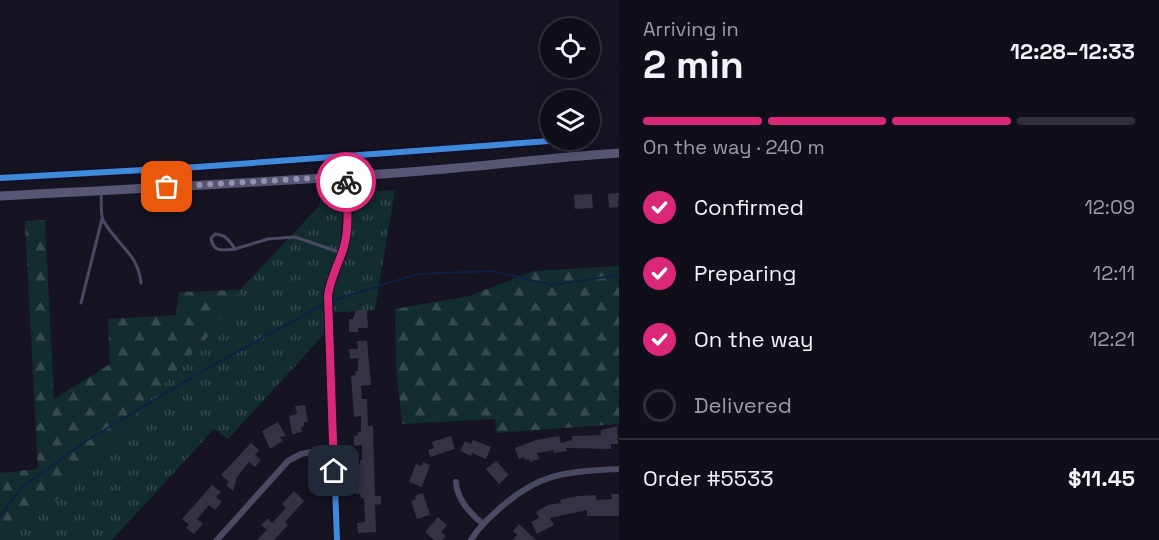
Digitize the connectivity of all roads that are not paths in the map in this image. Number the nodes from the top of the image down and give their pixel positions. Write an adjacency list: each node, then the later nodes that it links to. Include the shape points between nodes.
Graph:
1 (619, 153): 2 (main road)
2 (346, 176): 3 (main road); 7 (street, via 348,215)
3 (101, 190): 4 (main road); 5 (lane)
4 (0, 196)
5 (102, 219): 8 (lane, via 132,255); 9 (lane)
6 (235, 249): 6 (lane, via 215,249 213,235 222,235); 7 (lane, via 268,239 295,237)
7 (342, 253): 10 (street, via 328,296)
8 (141, 283)
9 (81, 303)
10 (333, 448): 14 (street, via 301,454 288,461); 15 (street)
11 (619, 469): 13 (street, via 544,478 523,489)
12 (456, 482): 13 (street, via 465,507)
13 (483, 524): 16 (street)
14 (217, 540)
15 (337, 540)
16 (471, 540)

